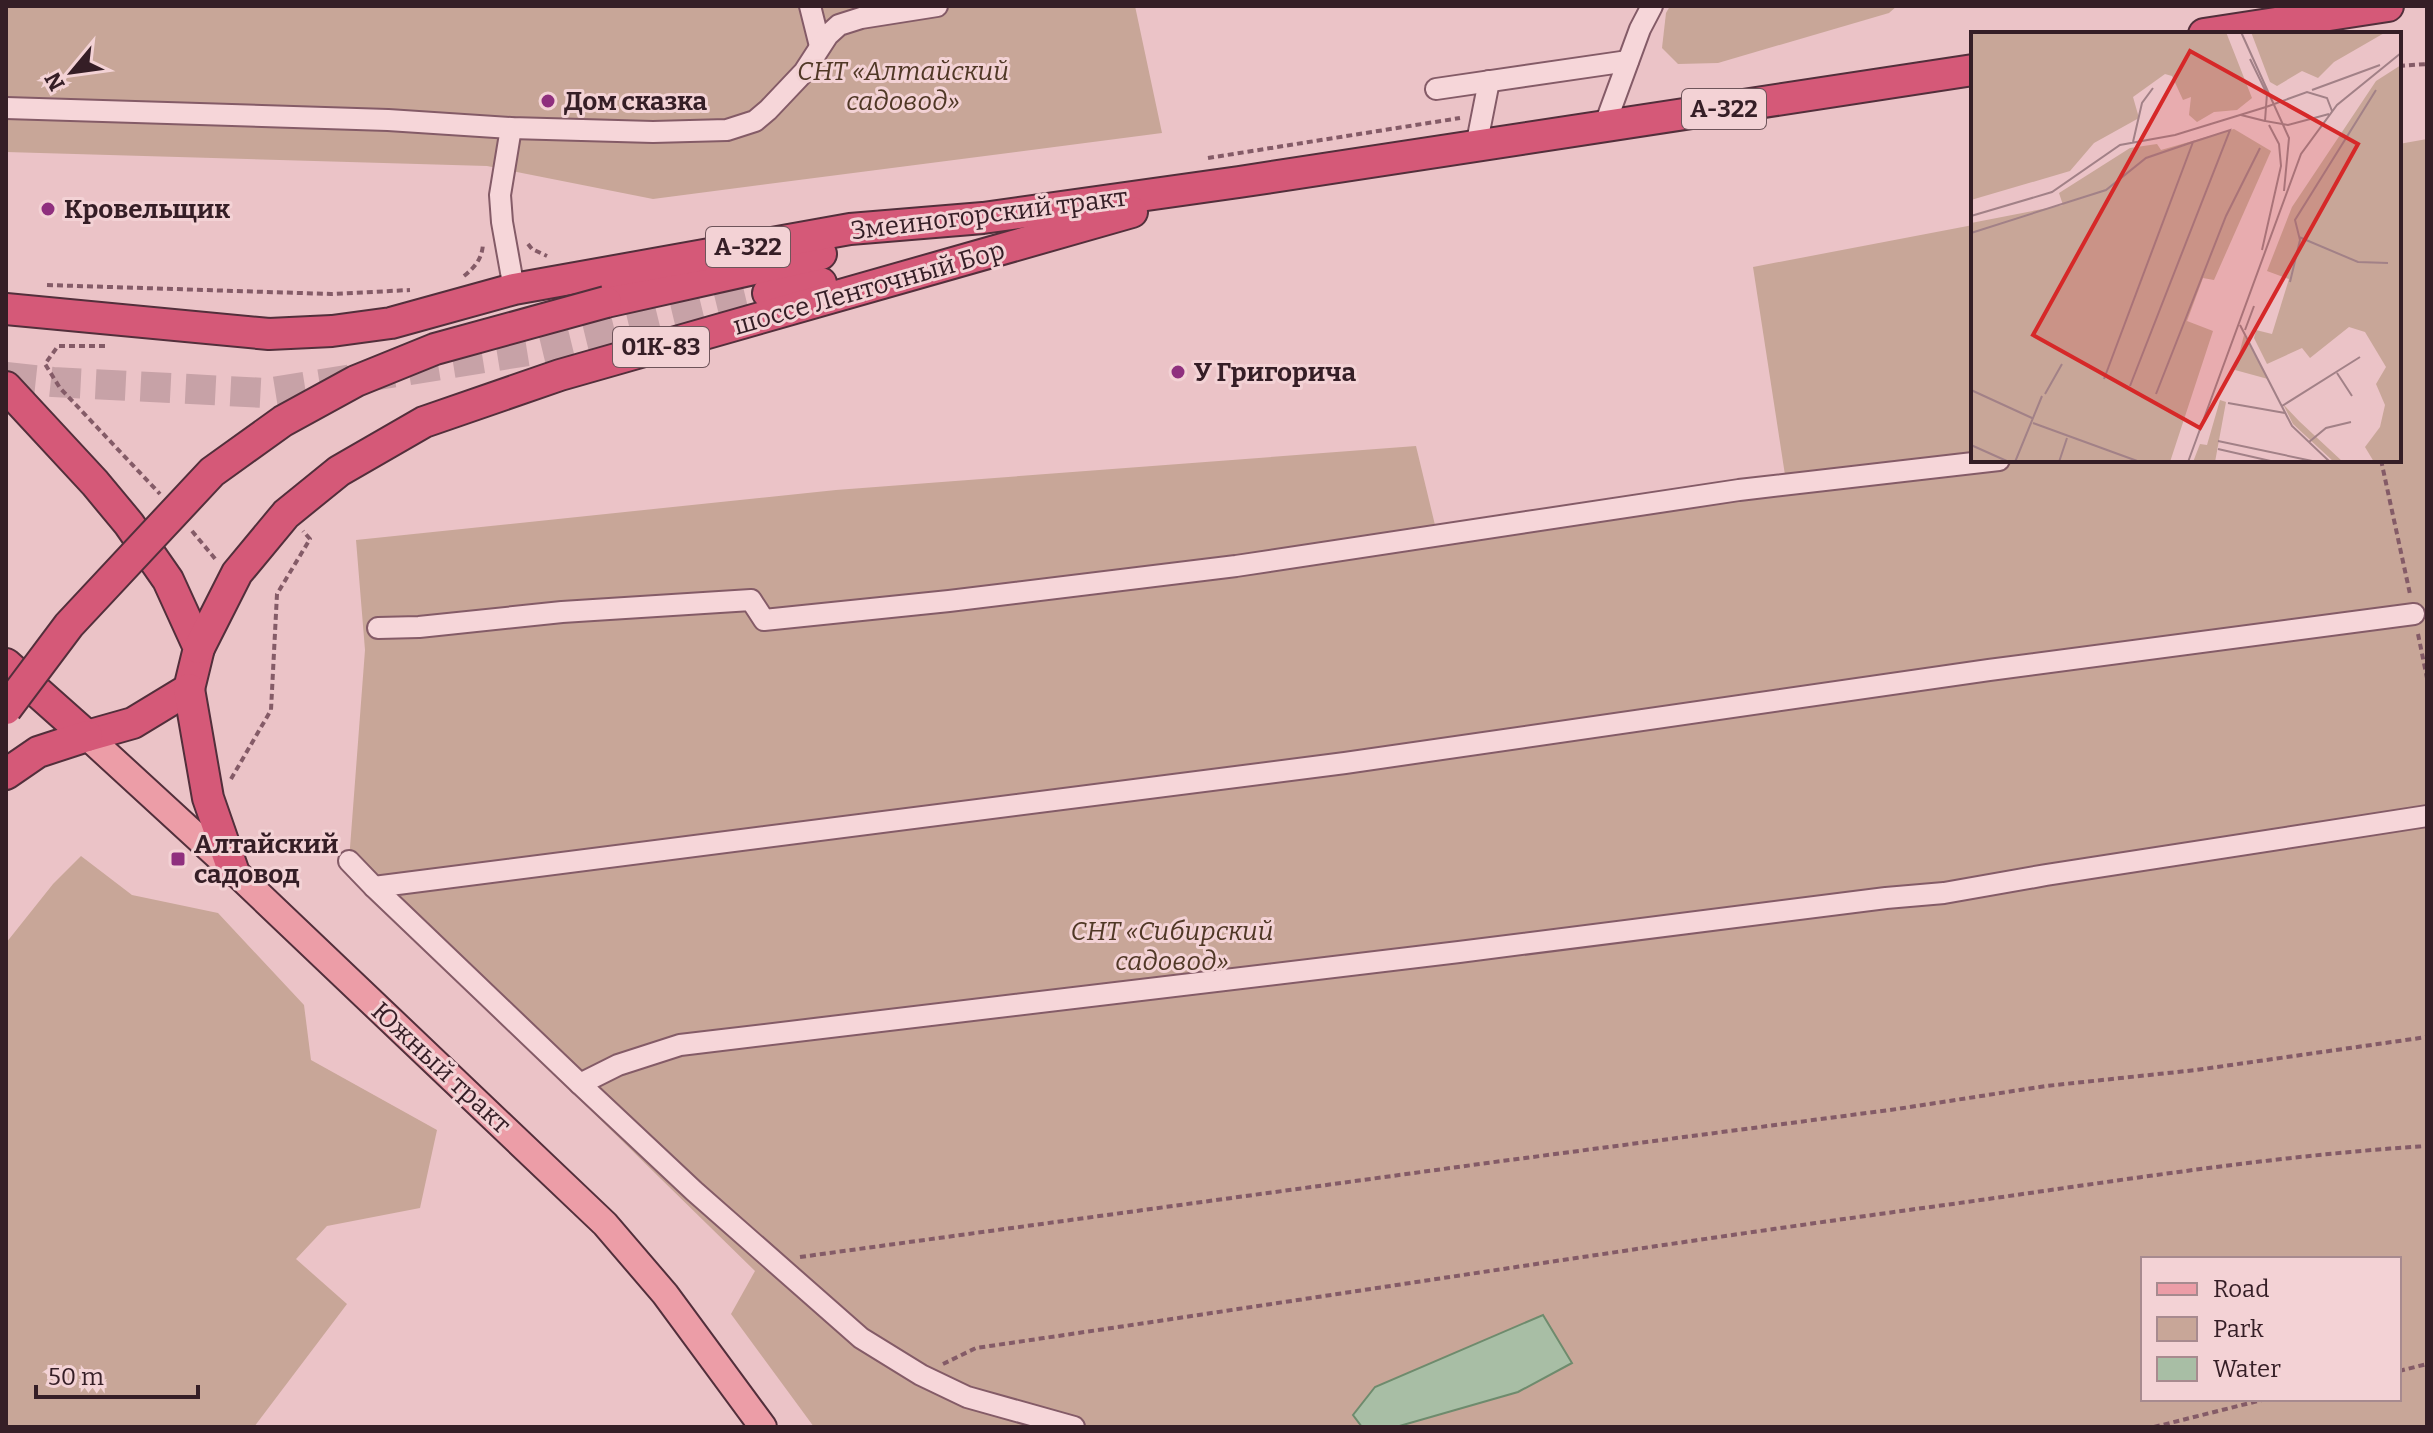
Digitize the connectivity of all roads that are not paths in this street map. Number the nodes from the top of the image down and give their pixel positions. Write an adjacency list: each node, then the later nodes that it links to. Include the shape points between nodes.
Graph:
1 (810, 6): 6 (street)
2 (937, 6): 6 (street, via 850,21)
3 (1652, 6): 7 (street)
4 (2388, 6): 5 (highway)
5 (2217, 32)
6 (820, 46): 13 (street, via 768,110 755,121 727,130)
7 (1628, 61): 9 (street); 12 (street)
8 (1971, 70): 12 (highway, Змеиногорский тракт / А-322)
9 (1489, 81): 10 (street); 14 (street)
10 (1436, 89)
11 (6, 108): 13 (street)
12 (1604, 127): 14 (highway, Змеиногорский тракт / А-322)
13 (511, 128): 18 (street, via 500,195)
14 (1476, 147): 15 (highway, Змеиногорский тракт / А-322)
15 (1214, 186): 16 (highway, Змеиногорский тракт / А-322); 17 (highway, шоссе Ленточный Бор / 01К-83)
16 (983, 218): 18 (highway, Змеиногорский тракт / А-322, via 850,229); 28 (highway, bridge, via 606,302 435,349 356,381 283,421 212,472 69,625)
17 (1077, 229): 19 (highway); 25 (highway, шоссе Ленточный Бор / 01К-83, via 560,375 424,422 339,471 286,514 237,573)
18 (514, 289): 20 (highway, Змеиногорский тракт / А-322, via 391,323 269,334)
19 (768, 293)
20 (6, 309)
21 (6, 387): 25 (highway, via 129,524 168,580)
22 (1983, 462): 24 (street, via 1739,490 1236,566 949,601 764,620 751,600)
23 (2414, 614): 34 (street, via 1345,763)
24 (378, 628)
25 (199, 648): 27 (highway, шоссе Ленточный Бор)
26 (6, 664): 29 (highway)
27 (189, 689): 29 (highway, via 133,723); 33 (highway, via 208,798)
28 (6, 709)
29 (87, 736): 30 (highway, via 38,752); 33 (main road, Южный тракт)
30 (6, 774)
31 (2427, 816): 35 (street, via 1944,893 680,1045)
32 (349, 861): 34 (street)
33 (233, 870): 36 (main road, Южный тракт, via 605,1224 665,1294)
34 (374, 887): 35 (street)
35 (580, 1084): 37 (street, via 861,1338 967,1397)
36 (763, 1427)
37 (1074, 1427)

